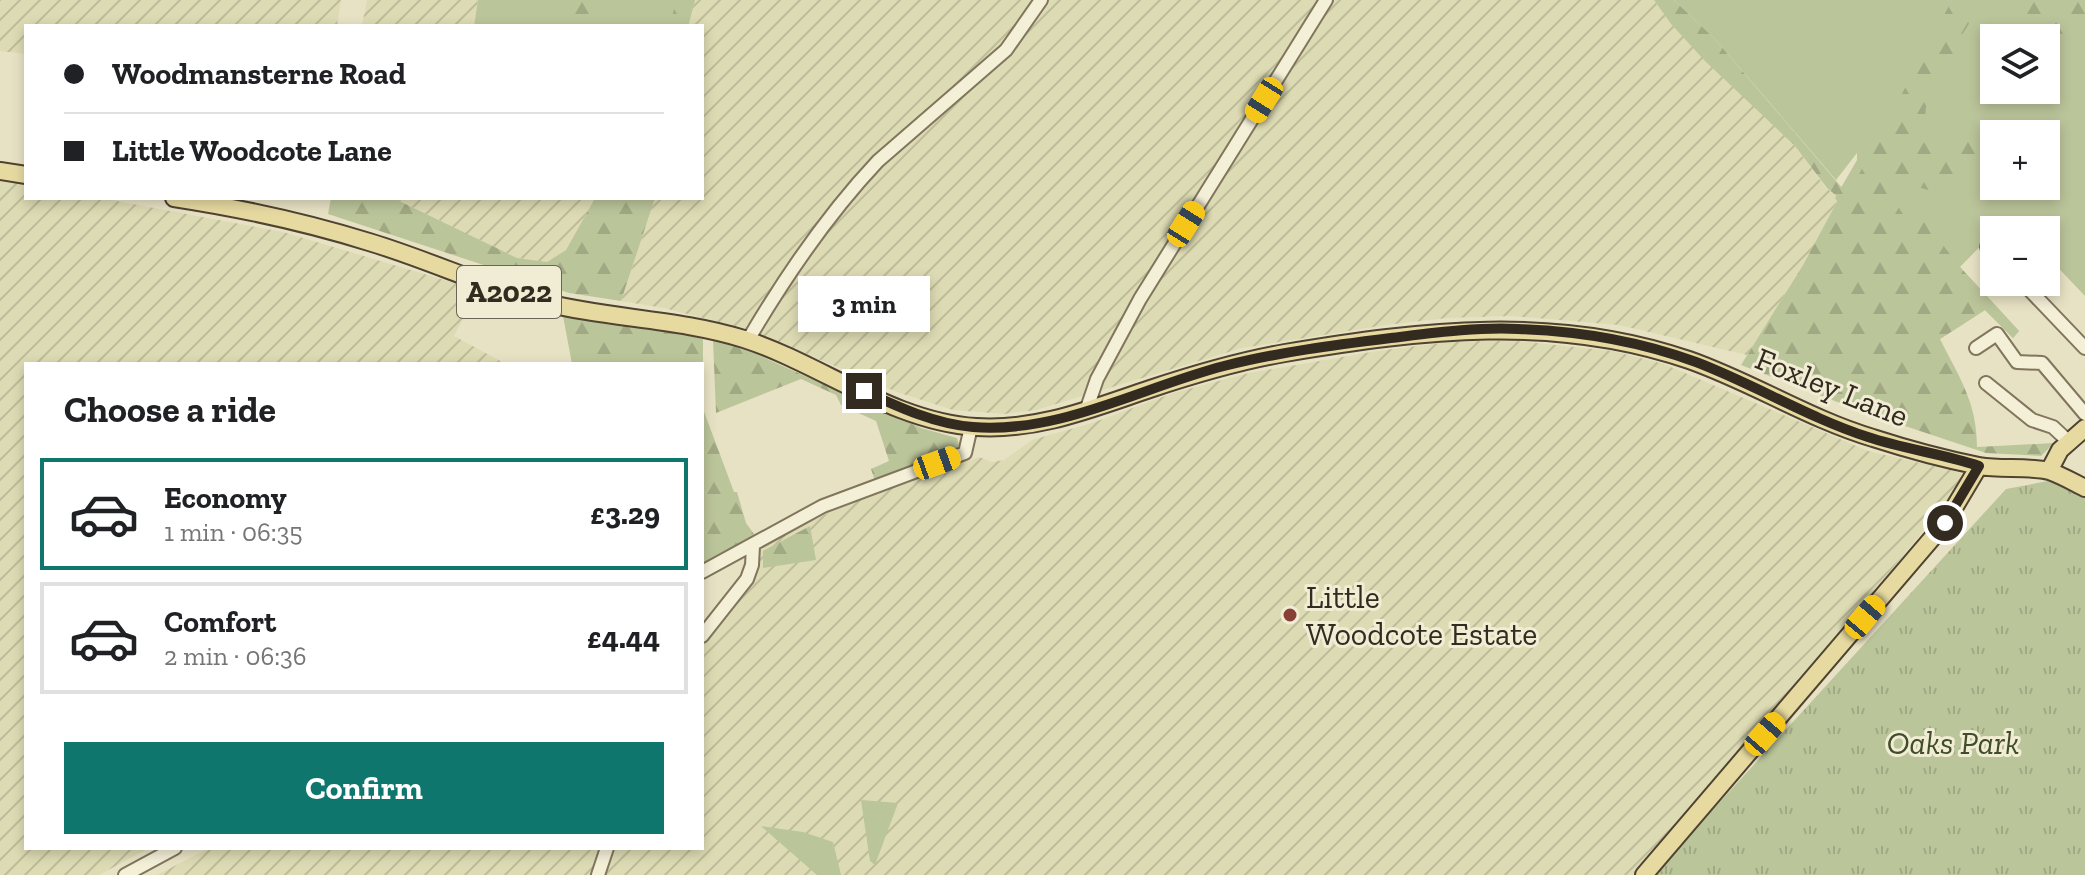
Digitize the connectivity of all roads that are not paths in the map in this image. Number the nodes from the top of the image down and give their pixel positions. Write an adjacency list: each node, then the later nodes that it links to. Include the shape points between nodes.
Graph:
1 (1041, 0): 7 (street, via 1006,50 863,178 799,261)
2 (1326, 0): 11 (street, via 1140,299)
3 (0, 171): 4 (main road)
4 (24, 175)
5 (186, 200): 7 (main road, A2022, via 367,241 547,303 689,325)
6 (2035, 296): 9 (street)
7 (748, 340): 13 (main road, A2022, via 893,405)
8 (1976, 348): 12 (street, via 1997,334 2017,362 2042,363)
9 (2085, 348)
10 (1986, 383): 15 (street)
11 (1086, 411): 13 (main road, Foxley Lane / A2022, via 1035,425); 16 (main road, Foxley Lane / A2022, via 1252,359 1435,333 1516,329 1575,333 1655,349 1867,437)
12 (2085, 414)
13 (971, 427): 19 (street, via 965,453 823,506)
14 (2085, 428): 15 (main road)
15 (2069, 442): 17 (main road)
16 (1979, 466): 17 (main road, Foxley Lane / A2022); 26 (main road, via 1945,523)
17 (2049, 471): 18 (main road, A2022)
18 (2085, 488)
19 (753, 546): 20 (street); 21 (street, via 747,579)
20 (704, 571)
21 (704, 633)
22 (171, 850): 24 (street)
23 (606, 850): 25 (street)
24 (125, 875)
25 (598, 875)
26 (1644, 875)

